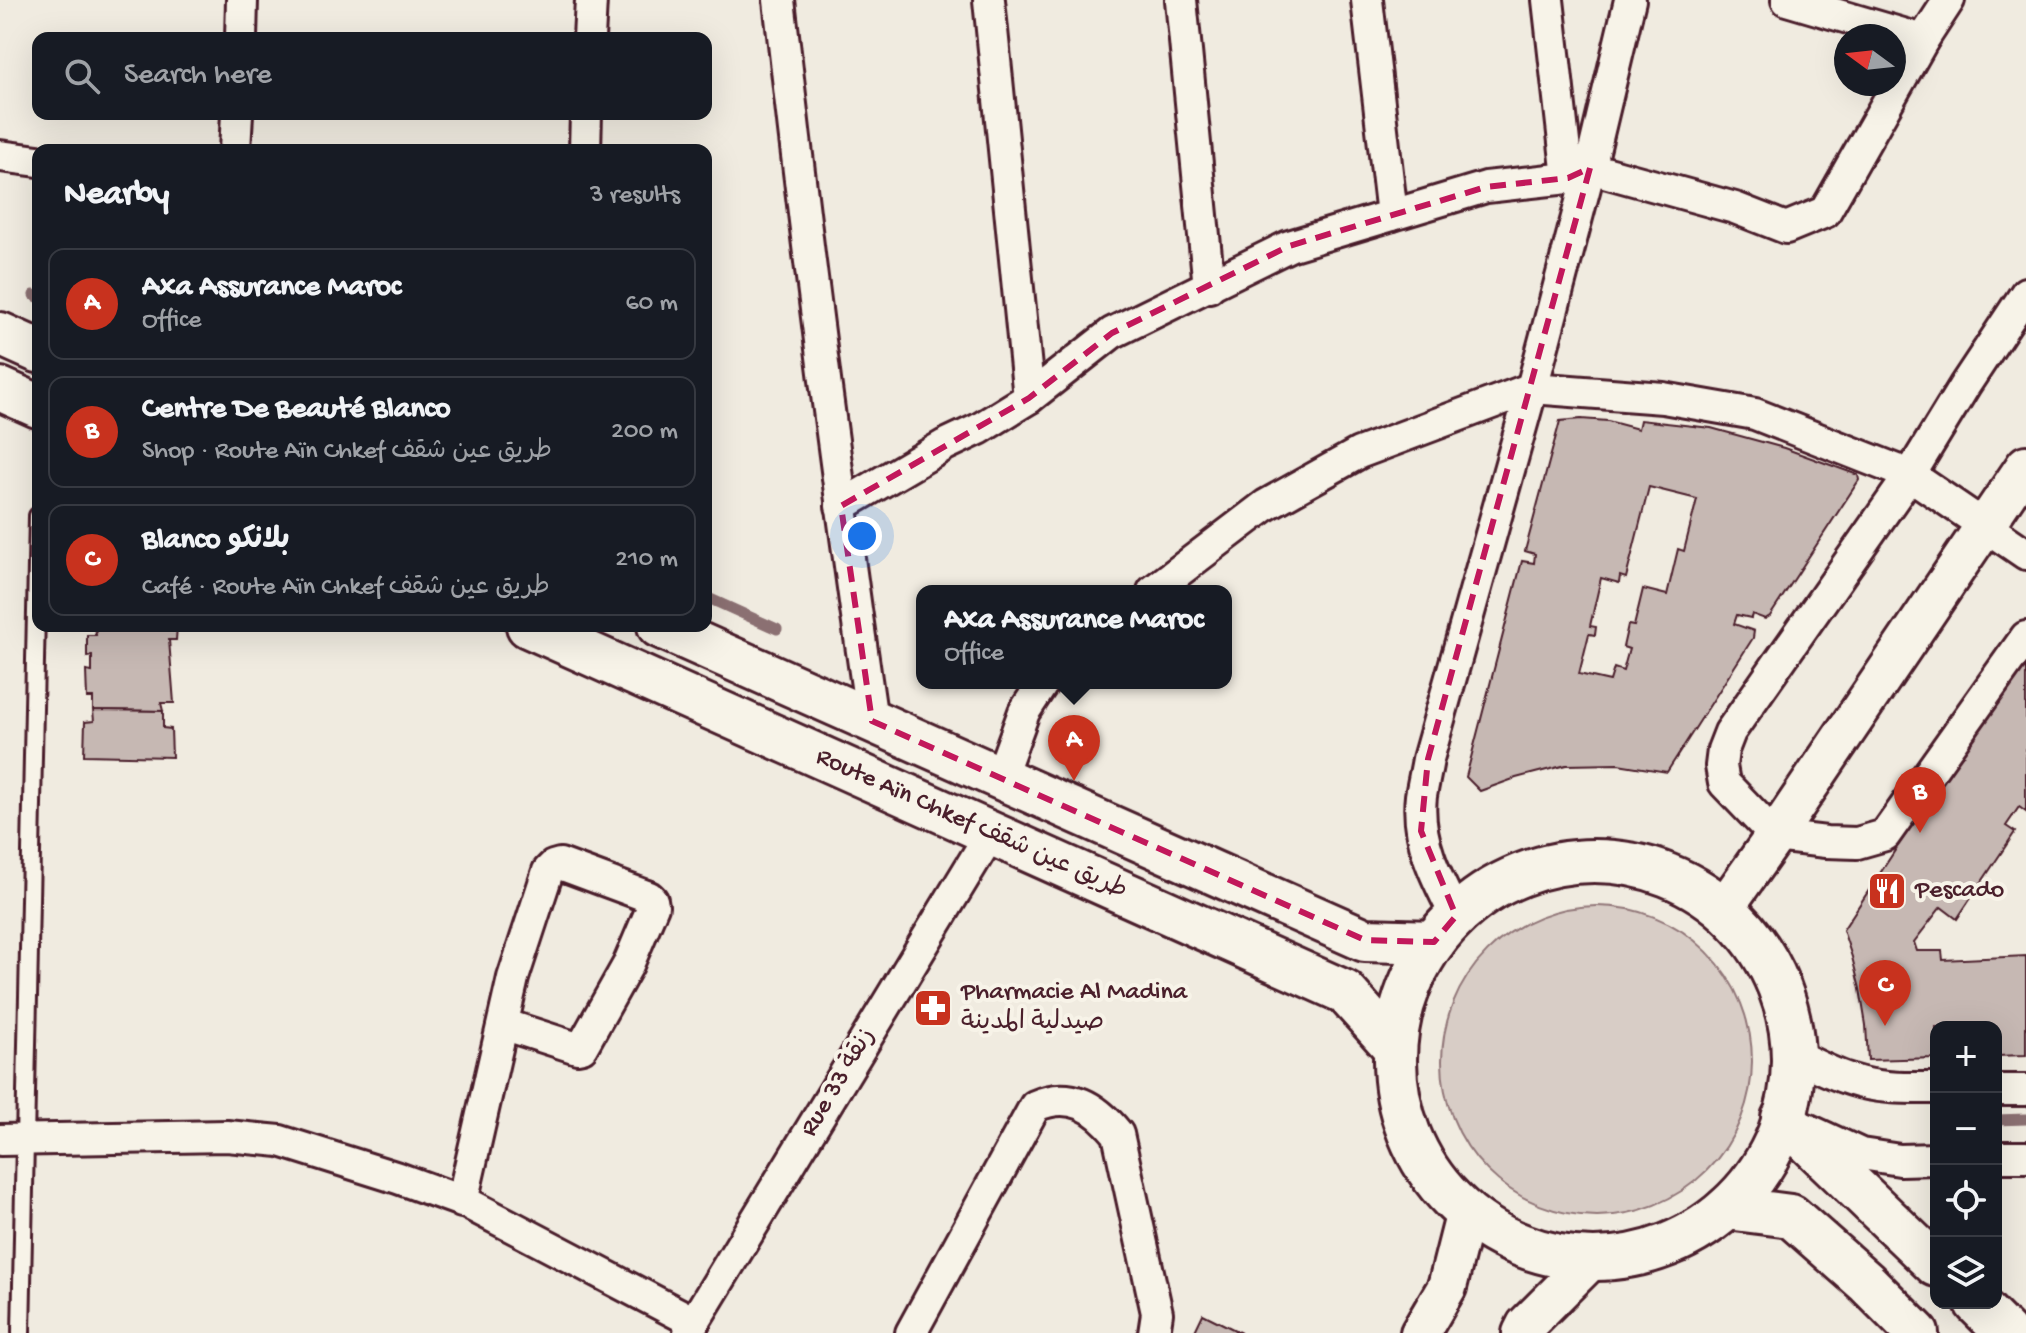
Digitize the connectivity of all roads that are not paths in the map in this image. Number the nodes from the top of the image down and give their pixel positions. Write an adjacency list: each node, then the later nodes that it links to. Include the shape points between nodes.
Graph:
1 (242, 0): 11 (street)
2 (591, 0): 12 (street)
3 (779, 0): 32 (street)
4 (989, 0): 28 (street)
5 (1181, 0): 22 (street)
6 (1367, 0): 21 (street)
7 (1548, 0): 20 (street)
8 (1630, 0): 20 (street)
9 (1787, 0): 13 (street)
10 (1949, 0): 13 (street)
11 (241, 32)
12 (589, 32)
13 (1923, 40): 20 (street, via 1825,212 1786,228 1735,208)
14 (237, 120): 16 (street)
15 (586, 120): 17 (street)
16 (235, 144)
17 (585, 144)
18 (0, 156): 19 (street)
19 (32, 160)
20 (1579, 173): 21 (street, via 1486,187); 26 (street)
21 (1392, 215): 22 (street, via 1289,246)
22 (1209, 287): 28 (street, via 1112,333)
23 (2026, 293): 31 (street)
24 (0, 334): 25 (main road)
25 (32, 348)
26 (1532, 388): 31 (street, via 1663,398 1755,414); 35 (street, via 1359,453 1266,505); 46 (street, via 1421,799 1421,831)
27 (0, 389): 29 (main road)
28 (1029, 398): 32 (street)
29 (32, 403)
30 (2026, 465): 33 (street)
31 (1910, 475): 33 (street); 44 (street, via 1726,741 1724,783)
32 (841, 506): 41 (street)
33 (1986, 526): 34 (street); 44 (street)
34 (2026, 554)
35 (1161, 585)
36 (33, 632): 54 (lane)
37 (541, 632): 43 (main road, Route Aïn Chkef طريق عين شقف)
38 (672, 632): 41 (main road)
39 (2026, 637): 44 (street, via 1885,835 1857,843)
40 (1039, 689): 42 (street, via 1024,712)
41 (872, 721): 42 (main road)
42 (1000, 778): 46 (main road, via 1365,940)
43 (991, 833): 48 (main road, Route Aïn Chkef طريق عين شقف, via 1345,992); 64 (street, Rue 33 زنقة)
44 (1775, 836): 45 (street)
45 (1724, 908): 46 (main road, via 1663,872 1621,862 1581,861 1542,867 1505,881); 49 (main road, via 1756,943 1779,982)
46 (1445, 929): 48 (main road, via 1408,994)
47 (503, 1024): 47 (street, via 513,978 553,866 560,864 652,900 628,965 582,1047); 58 (street)
48 (1395, 1048): 60 (main road, via 1398,1089 1410,1135 1433,1177)
49 (1793, 1054): 50 (street, via 1855,1082); 53 (main road)
50 (1930, 1088)
51 (2002, 1090): 52 (street)
52 (2026, 1090)
53 (1783, 1118): 57 (street, via 1861,1154); 59 (main road, via 1767,1158); 62 (main road)
54 (12, 1139): 58 (street, via 227,1136 280,1141); 65 (lane)
55 (2002, 1157): 56 (street)
56 (2026, 1157)
57 (1930, 1159)
58 (462, 1202): 64 (street)
59 (1727, 1208): 61 (main road, via 1672,1243 1632,1256); 70 (main road, via 1791,1216)
60 (1466, 1212): 61 (main road, via 1529,1249); 68 (street, via 1447,1287)
61 (1592, 1259): 69 (street)
62 (1930, 1259)
63 (1982, 1309): 71 (main road)
64 (691, 1328)
65 (21, 1333)
66 (911, 1333): 67 (street, via 1035,1106 1050,1099 1085,1104 1118,1134 1157,1313)
67 (1154, 1333)
68 (1420, 1333)
69 (1522, 1333)
70 (1917, 1333)
71 (2006, 1333)

